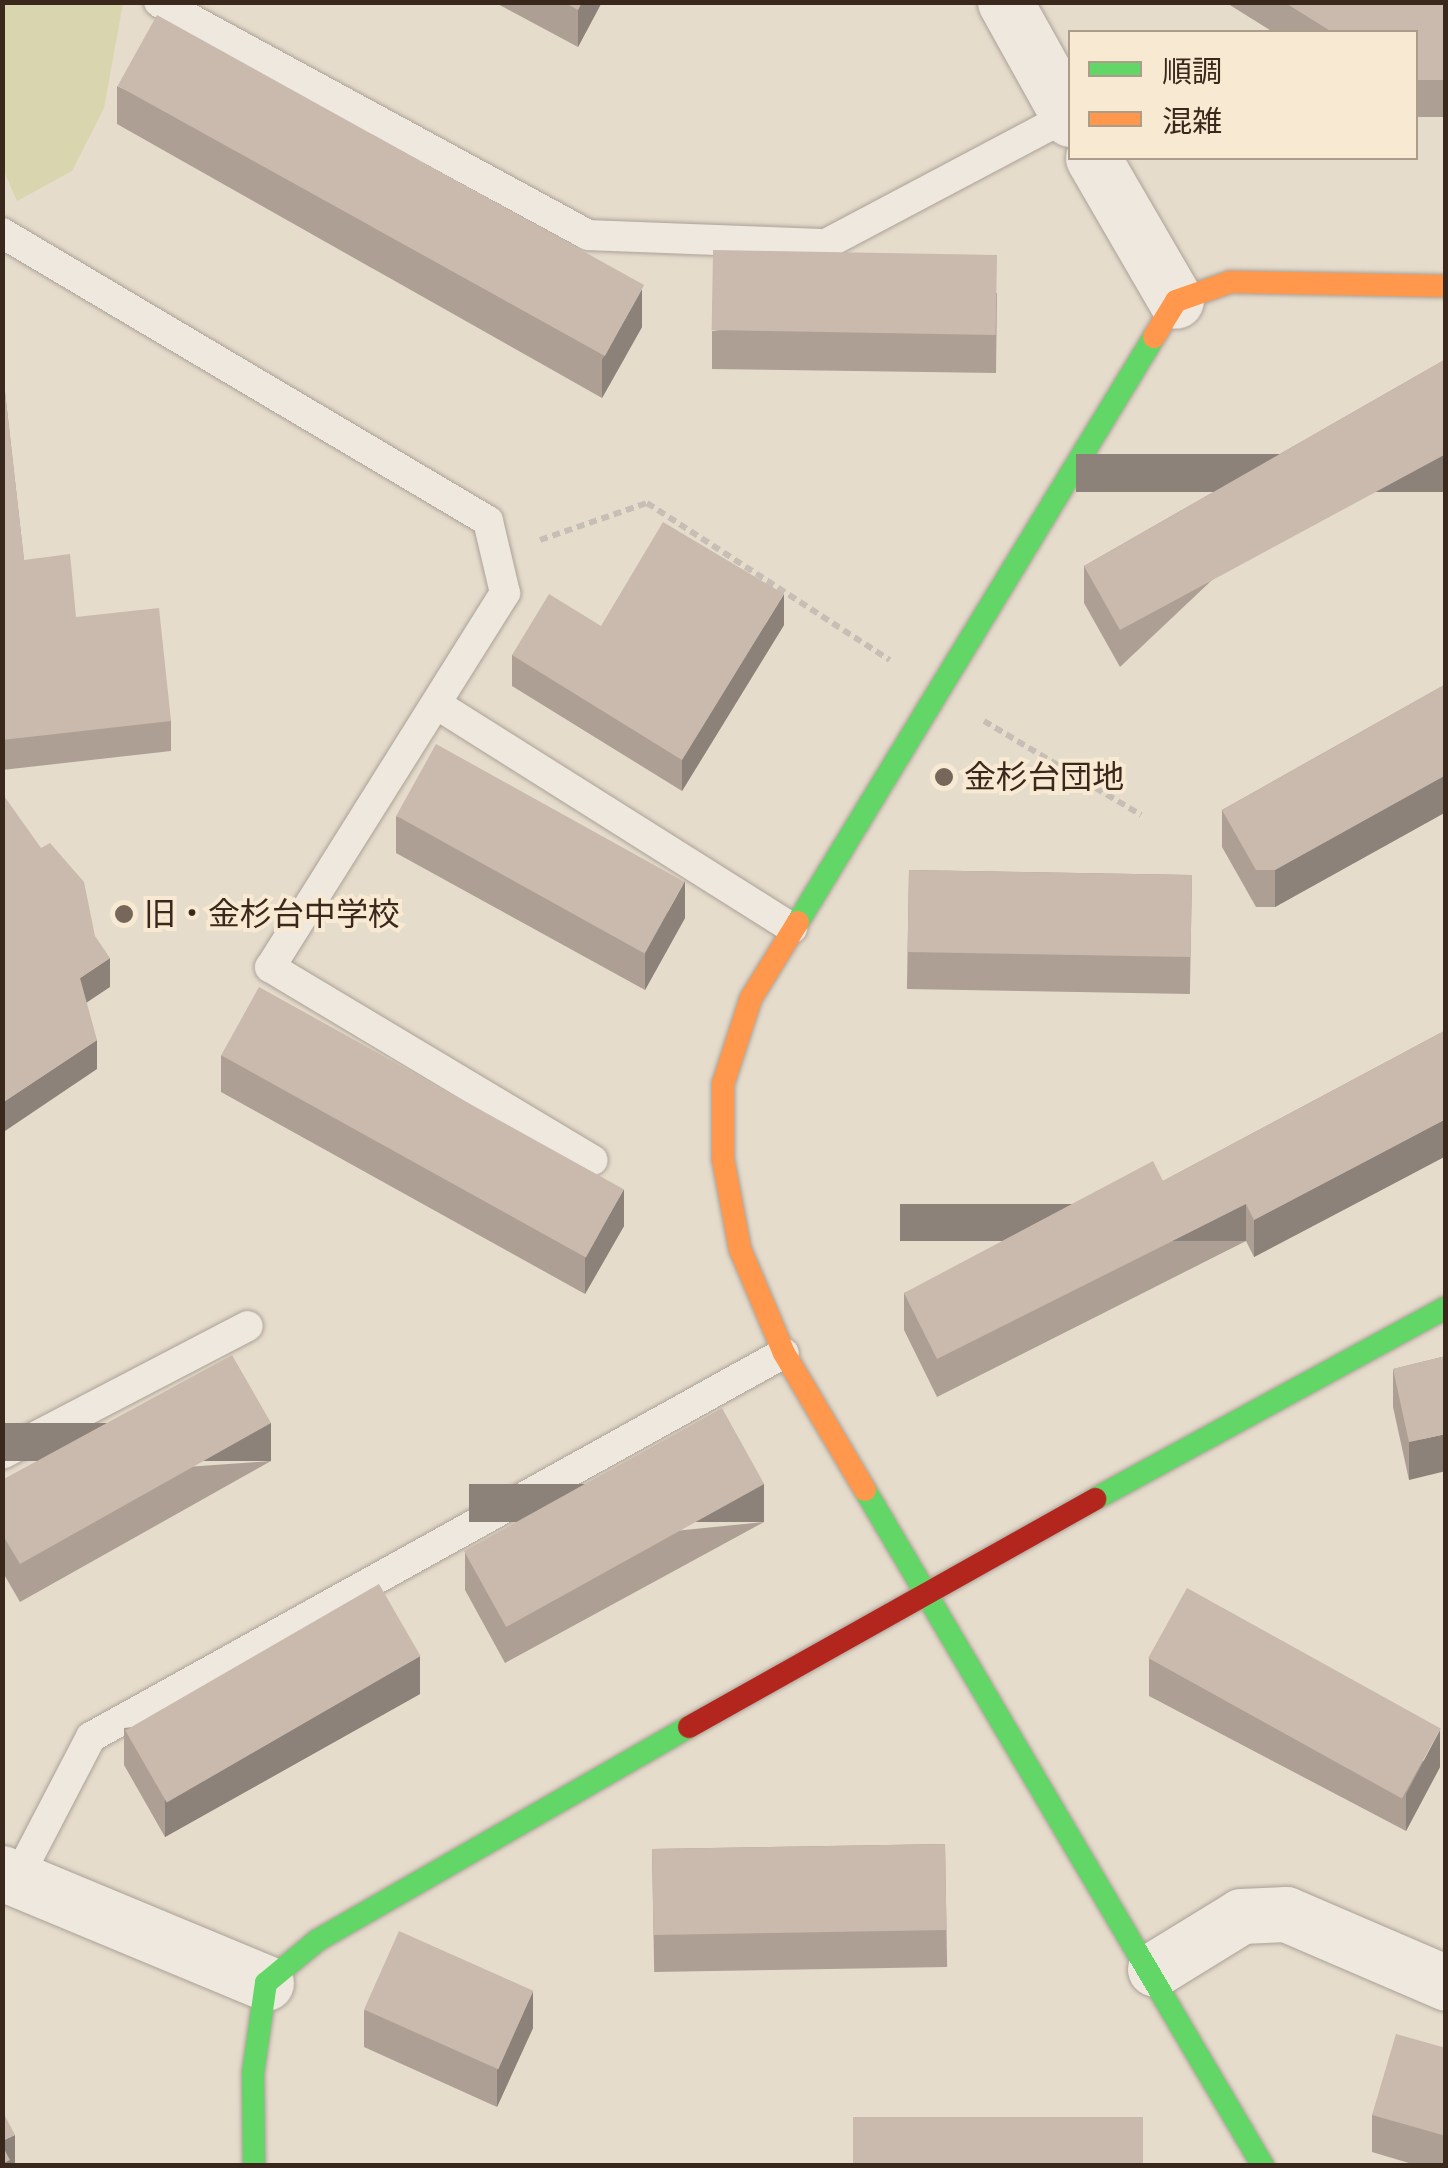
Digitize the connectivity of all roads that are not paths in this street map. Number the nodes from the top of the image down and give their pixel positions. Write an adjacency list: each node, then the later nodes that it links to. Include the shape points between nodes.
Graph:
1 (159, 2): 4 (lane, via 588,235 826,244)
2 (1005, 2): 3 (street)
3 (1068, 115)
4 (1068, 135)
5 (1094, 160): 8 (street)
6 (2, 233): 9 (lane, via 488,521 504,593)
7 (1446, 286): 8 (street, via 1230,282)
8 (1176, 301): 10 (street)
9 (441, 707): 10 (lane); 11 (lane, via 270,967)
10 (792, 928): 14 (street, via 751,998 723,1084 723,1159 740,1250)
11 (593, 1160)
12 (1446, 1308): 16 (street)
13 (248, 1326): 15 (lane)
14 (784, 1352): 16 (street); 17 (lane, via 91,1737)
15 (2, 1454)
16 (921, 1594): 18 (street); 19 (street, via 318,1940)
17 (10, 1876): 19 (street)
18 (1155, 1969): 20 (street, via 1241,1916 1286,1914); 22 (street)
19 (266, 1983): 21 (street, via 253,2073)
20 (1446, 1983)
21 (254, 2166)
22 (1263, 2166)

